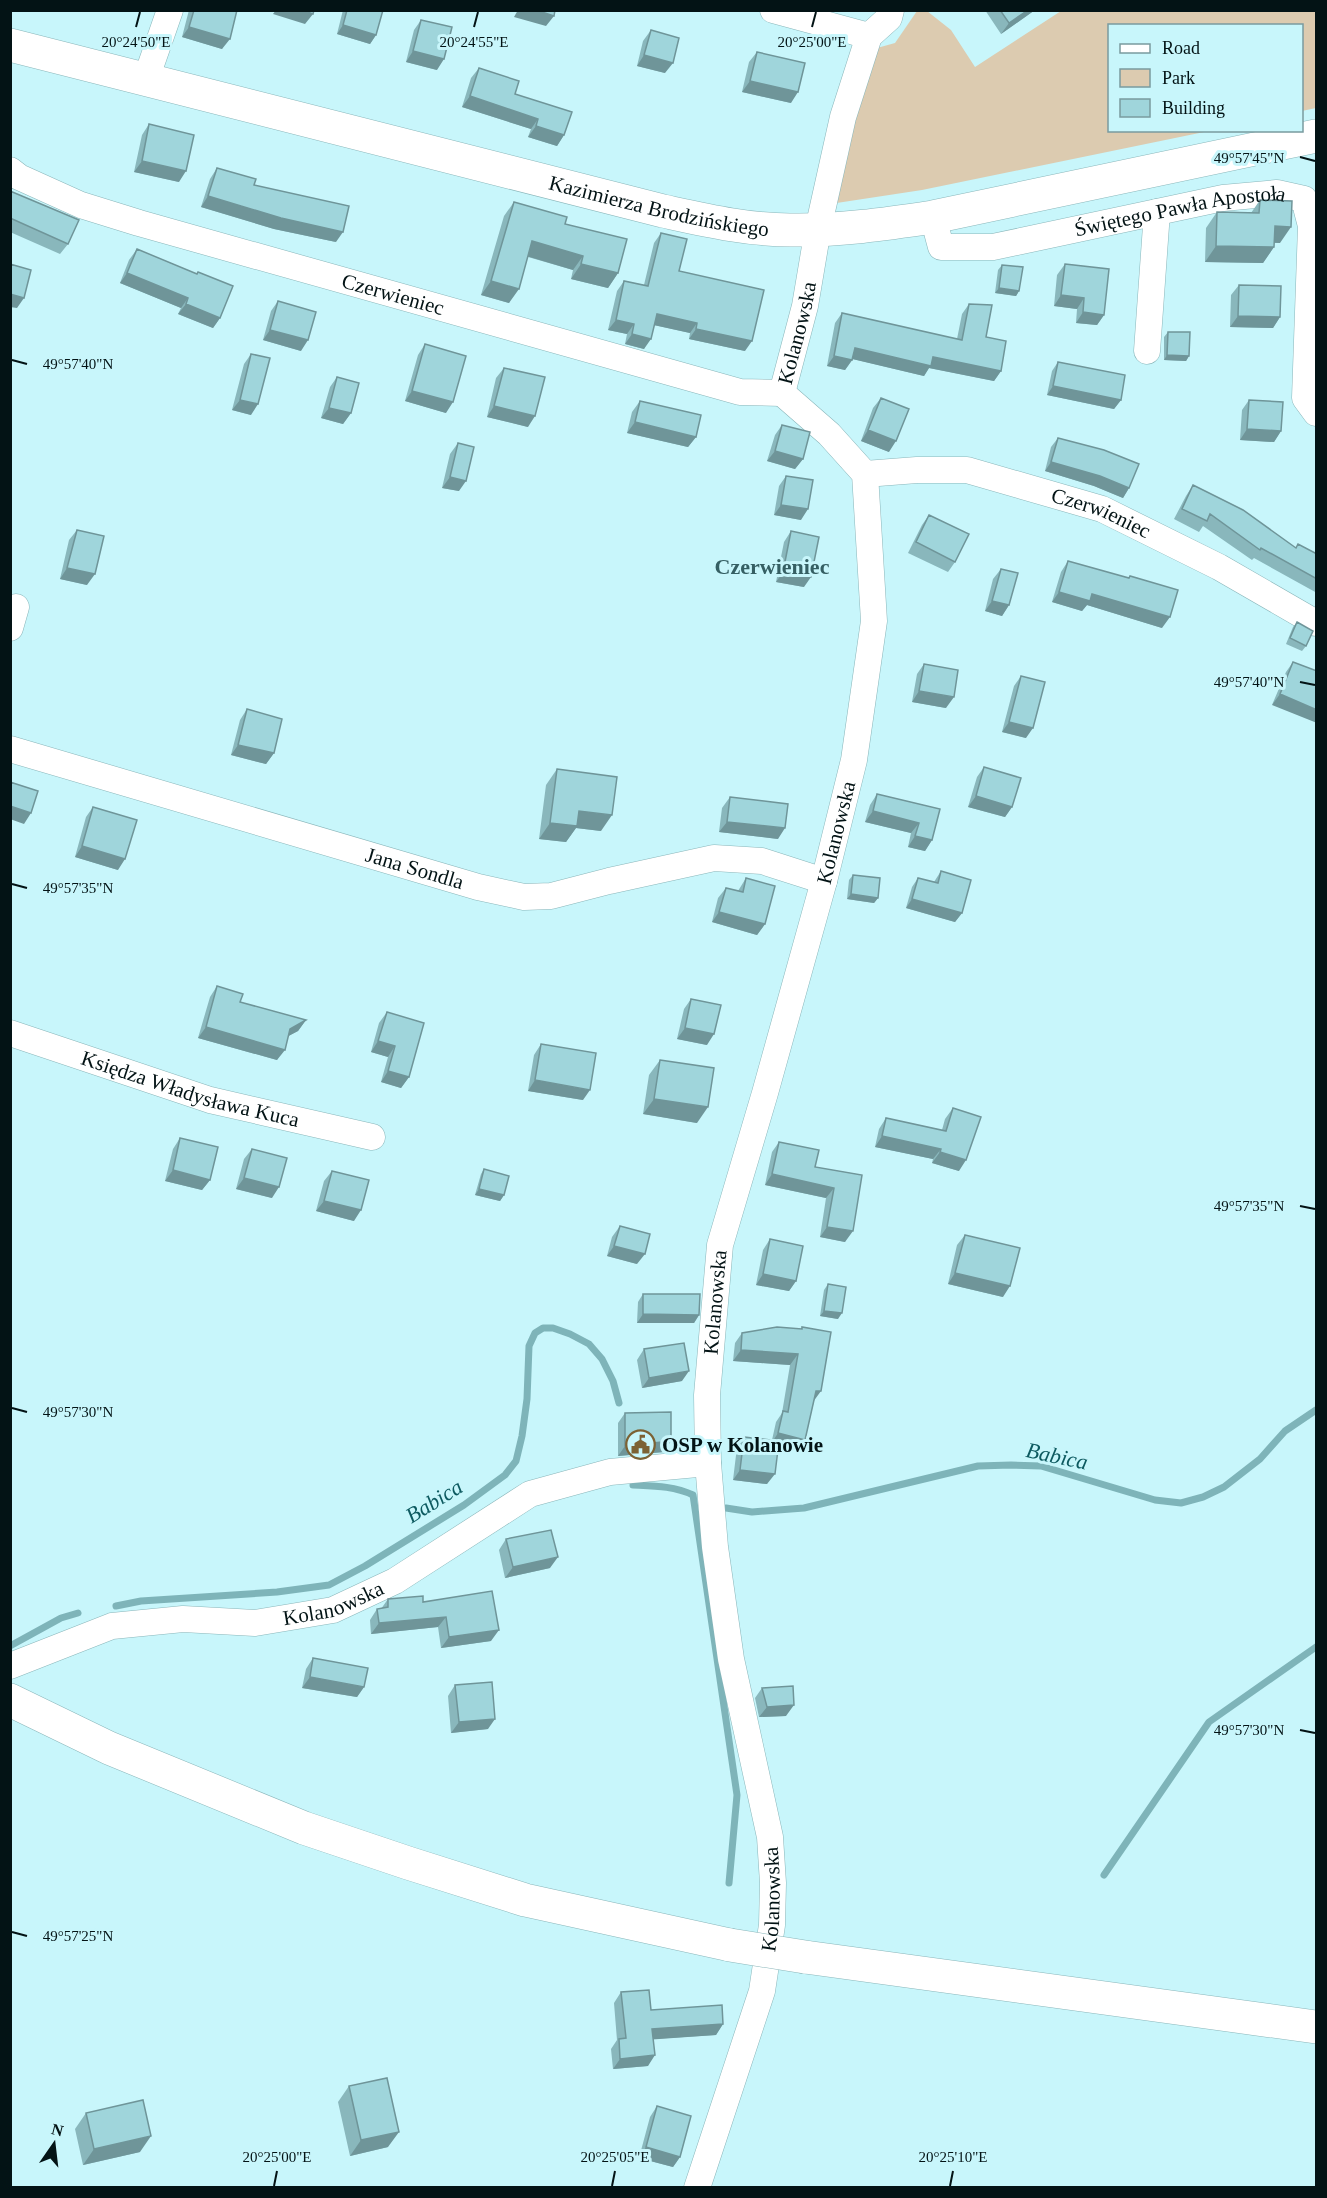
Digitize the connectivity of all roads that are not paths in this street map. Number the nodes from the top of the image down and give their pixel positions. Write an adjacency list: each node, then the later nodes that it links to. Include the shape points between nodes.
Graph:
1 (170, 10): 6 (street)
2 (773, 10): 4 (street)
3 (891, 10): 4 (street, via 889,18)
4 (869, 36): 11 (street, Kolanowska, via 843,117)
5 (10, 45): 6 (main road, Kazimierza Brodzińskiego)
6 (146, 79): 11 (main road, Kazimierza Brodzińskiego, via 663,211 724,224)
7 (1317, 136): 10 (main road, Kazimierza Brodzińskiego)
8 (10, 170): 13 (street, Czerwieniec, via 81,205 139,223 740,392)
9 (1157, 212): 10 (street, Świętego Pawła Apostoła, via 993,247 941,247); 12 (street); 14 (street, Świętego Pawła Apostoła, via 1223,198 1277,193 1304,199 1311,226 1305,398)
10 (933, 218): 11 (main road, Kazimierza Brodzińskiego)
11 (818, 229): 13 (street, Kolanowska, via 805,306)
12 (1147, 351)
13 (782, 393): 15 (street, Kolanowska, via 829,434)
14 (1317, 413)
15 (865, 474): 16 (street, Czerwieniec, via 967,470 1102,509 1219,567); 18 (street, Kolanowska, via 874,621 854,760)
16 (1317, 623)
17 (10, 750): 18 (street, Jana Sondla, via 478,887 524,897 551,896 714,858 762,861)
18 (824, 881): 21 (street, Kolanowska, via 720,1245 707,1395)
19 (10, 1033): 20 (street, Księdza Władysława Kuca, via 210,1100)
20 (372, 1137)
21 (708, 1463): 22 (street, Kolanowska, via 610,1472 530,1494 395,1581 333,1610 255,1623 183,1618 112,1626); 25 (street, Kolanowska, via 731,1659 770,1837 773,1883 772,1925 762,1991)
22 (10, 1666)
23 (10, 1700): 24 (main road, bridge, via 109,1748 303,1827 525,1900 805,1958)
24 (1317, 2027)
25 (697, 2187)

